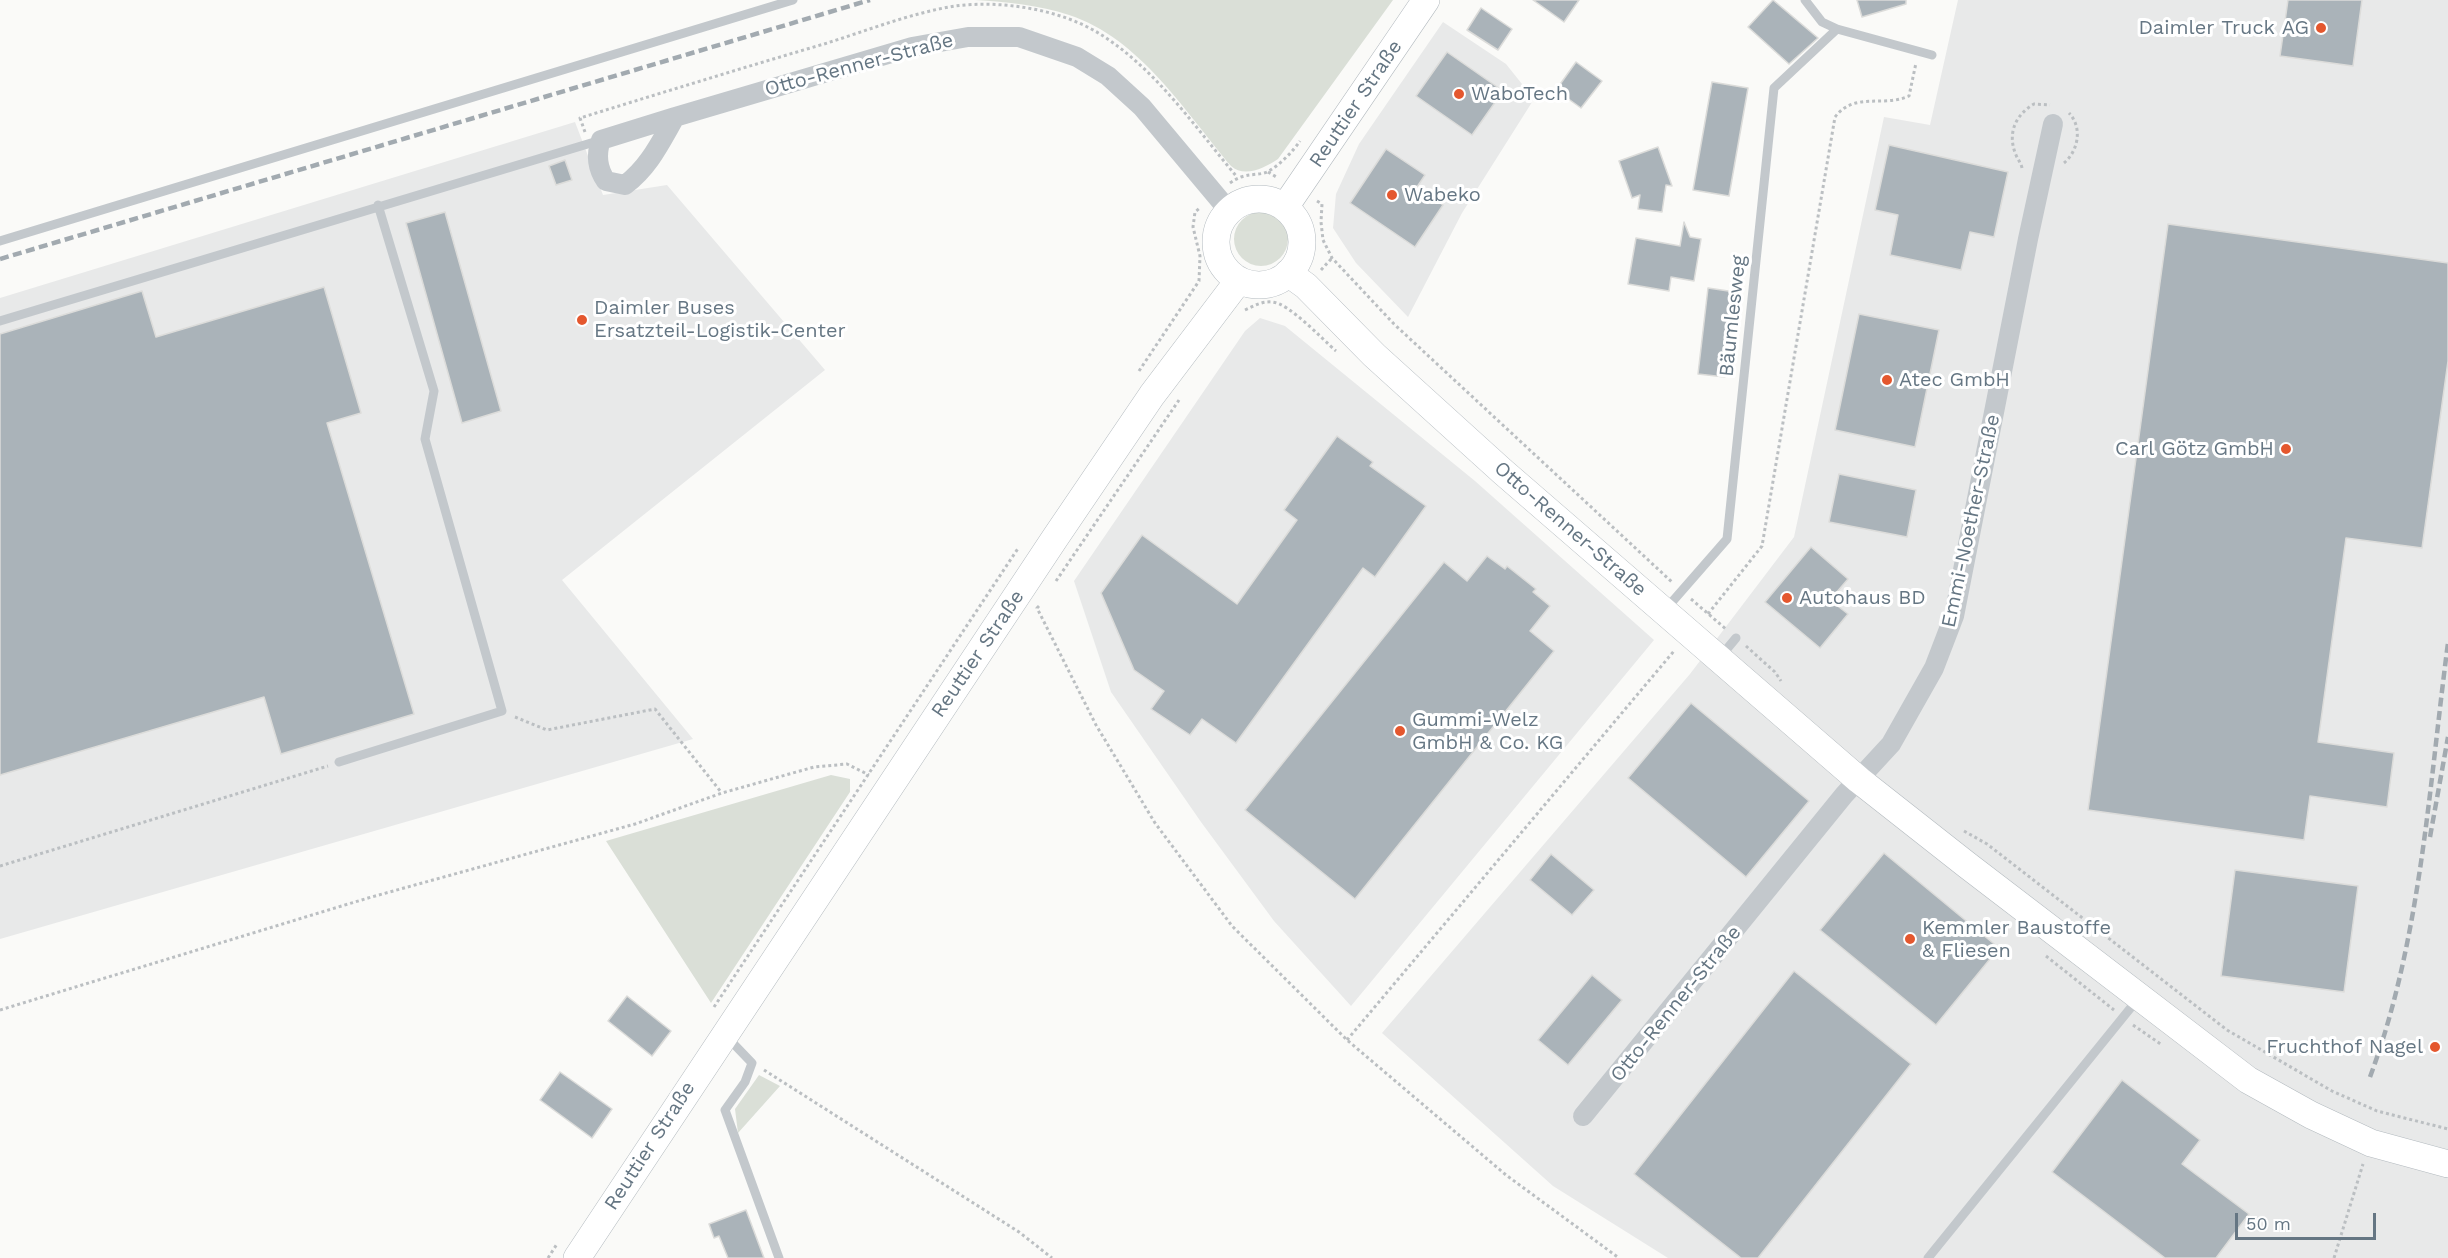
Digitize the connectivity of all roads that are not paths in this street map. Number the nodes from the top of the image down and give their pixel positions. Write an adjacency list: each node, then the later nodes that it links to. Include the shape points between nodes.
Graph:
1 (794, 0): 12 (lane)
2 (1426, 0): 11 (main road, Reuttier Straße)
3 (1805, 0): 4 (lane, via 1822,22)
4 (1837, 29): 5 (lane); 16 (lane, Bäumlesweg, via 1774,88 1727,539)
5 (1932, 55)
6 (675, 117): 8 (street, Otto-Renner-Straße); 8 (street, via 651,160 623,192 599,171); 9 (street, Otto-Renner-Straße, via 912,47 968,36 1019,37 1077,57 1108,76 1142,107)
7 (2053, 124): 18 (street, Emmi-Noether-Straße, via 1954,616 1934,668 1891,744)
8 (601, 140): 10 (lane)
9 (1222, 203): 11 (main road, via 1260,198); 14 (main road, via 1216,242 1222,264)
10 (378, 205): 15 (lane); 17 (lane, via 434,391 425,439 502,711)
11 (1285, 207): 13 (main road, via 1301,234 1299,256)
12 (0, 241)
13 (1288, 273): 14 (main road, via 1264,284); 16 (main road, Otto-Renner-Straße, via 1502,471)
14 (1239, 280): 20 (main road, Reuttier Straße, via 1152,395)
15 (0, 321)
16 (1674, 602): 18 (main road, Otto-Renner-Straße, via 1728,648)
17 (339, 762)
18 (1859, 780): 19 (main road, Otto-Renner-Straße); 21 (street, Otto-Renner-Straße)
19 (2141, 995): 22 (main road, Otto-Renner-Straße, via 2248,1080 2311,1115 2371,1143); 25 (lane)
20 (724, 1034): 23 (main road, Reuttier Straße); 24 (lane, via 752,1063 745,1082 725,1110)
21 (1583, 1116)
22 (2448, 1164)
23 (576, 1258)
24 (779, 1258)
25 (1928, 1258)

